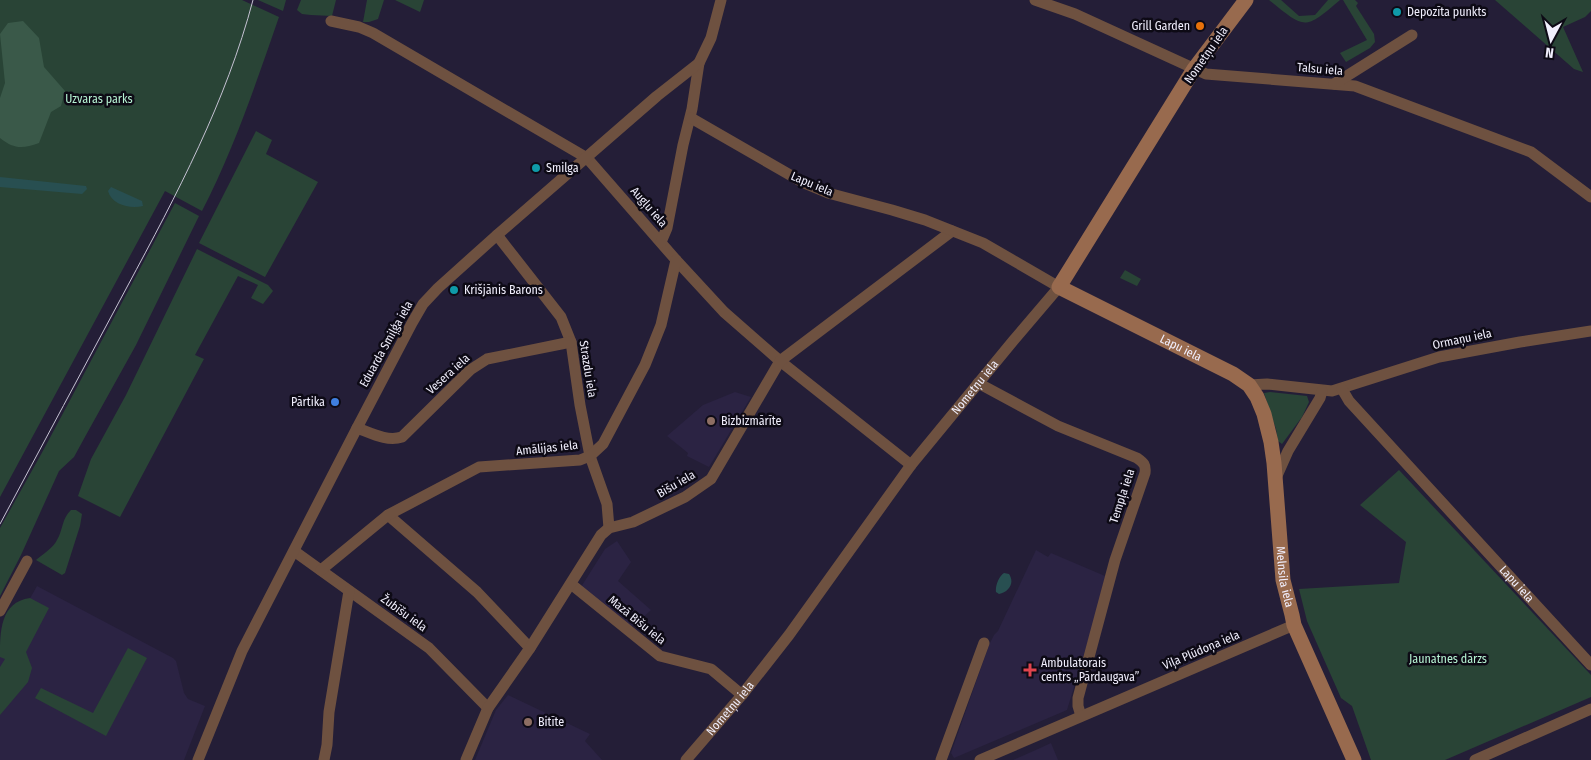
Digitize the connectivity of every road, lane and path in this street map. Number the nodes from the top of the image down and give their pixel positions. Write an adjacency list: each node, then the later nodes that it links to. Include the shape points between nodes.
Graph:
1 (721, 0): 6 (street, Eduarda Smiļģa iela, via 711,38)
2 (1035, 0): 7 (street, Talsu iela, via 1075,14)
3 (1246, 0): 7 (street, Nometņu iela)
4 (331, 21): 10 (street, Augļu iela, via 373,33)
5 (1412, 34): 8 (street)
6 (698, 63): 9 (street); 10 (street, Eduarda Smiļģa iela)
7 (1194, 69): 8 (street, Talsu iela, via 1206,74); 16 (street, Nometņu iela)
8 (1334, 84): 11 (street, Talsu iela, via 1355,86 1531,152)
9 (690, 118): 12 (street, Lapu iela, via 804,183); 14 (street, via 667,228)
10 (587, 158): 13 (street, Eduarda Smiļģa iela); 14 (street, Augļu iela)
11 (1591, 197)
12 (952, 231): 16 (street, Lapu iela, via 983,243); 19 (street, Bišu iela)
13 (496, 235): 18 (street, Strazdu iela, via 561,317); 24 (street, Eduarda Smiļģa iela, via 424,304)
14 (660, 242): 15 (street, Augļu iela)
15 (676, 260): 19 (street, Augļu iela, via 724,312); 25 (street, Amālijas iela, via 661,325 646,365 603,444)
16 (1059, 287): 20 (street, Nometņu iela); 21 (street, Lapu iela, via 1213,363)
17 (1591, 331): 22 (street, Ormaņu iela, via 1439,357)
18 (571, 342): 24 (street, Vesera iela, via 487,359 470,370 402,437 386,439); 25 (street, Strazdu iela)
19 (780, 361): 26 (street, Augļu iela); 29 (street, Bišu iela, via 711,479 685,497 633,522)
20 (978, 383): 26 (street, Nometņu iela); 43 (street, Tempļa iela, via 1058,426 1137,458 1146,467 1115,560 1083,680 1078,706)
21 (1249, 385): 23 (street); 27 (street, Melnsila iela, via 1266,421)
22 (1342, 389): 23 (street); 39 (street, Lapu iela, via 1348,401)
23 (1322, 391): 27 (street)
24 (356, 428): 30 (street, Eduarda Smiļģa iela)
25 (590, 456): 28 (street, Amālijas iela, via 580,460 479,467); 29 (street, Strazdu iela, via 607,504)
26 (911, 465): 40 (street, Nometņu iela)
27 (1275, 480): 36 (street, Melnsila iela, via 1283,580)
28 (388, 515): 32 (street, Amālijas iela); 38 (street, via 477,592)
29 (609, 528): 33 (street)
30 (294, 551): 32 (street, Žubīšu iela); 44 (street, Eduarda Smiļģa iela, via 242,651)
31 (27, 561): 35 (street)
32 (321, 570): 34 (street, Žubīšu iela)
33 (571, 584): 38 (street); 40 (street, Mazā Bišu iela, via 660,656 711,669)
34 (349, 591): 41 (street, Žubīšu iela, via 429,648); 45 (street)
35 (0, 612)
36 (1294, 624): 43 (street, Viļa Plūdoņa iela); 50 (street, Melnsila iela)
37 (984, 643): 48 (street)
38 (530, 648): 41 (street)
39 (1591, 665)
40 (742, 695): 47 (street, Nometņu iela)
41 (488, 708): 46 (street)
42 (1591, 709): 51 (street)
43 (1081, 716): 49 (street, Viļa Plūdoņa iela)
44 (198, 760)
45 (324, 760)
46 (466, 760)
47 (686, 760)
48 (941, 760)
49 (980, 760)
50 (1354, 760)
51 (1474, 760)

